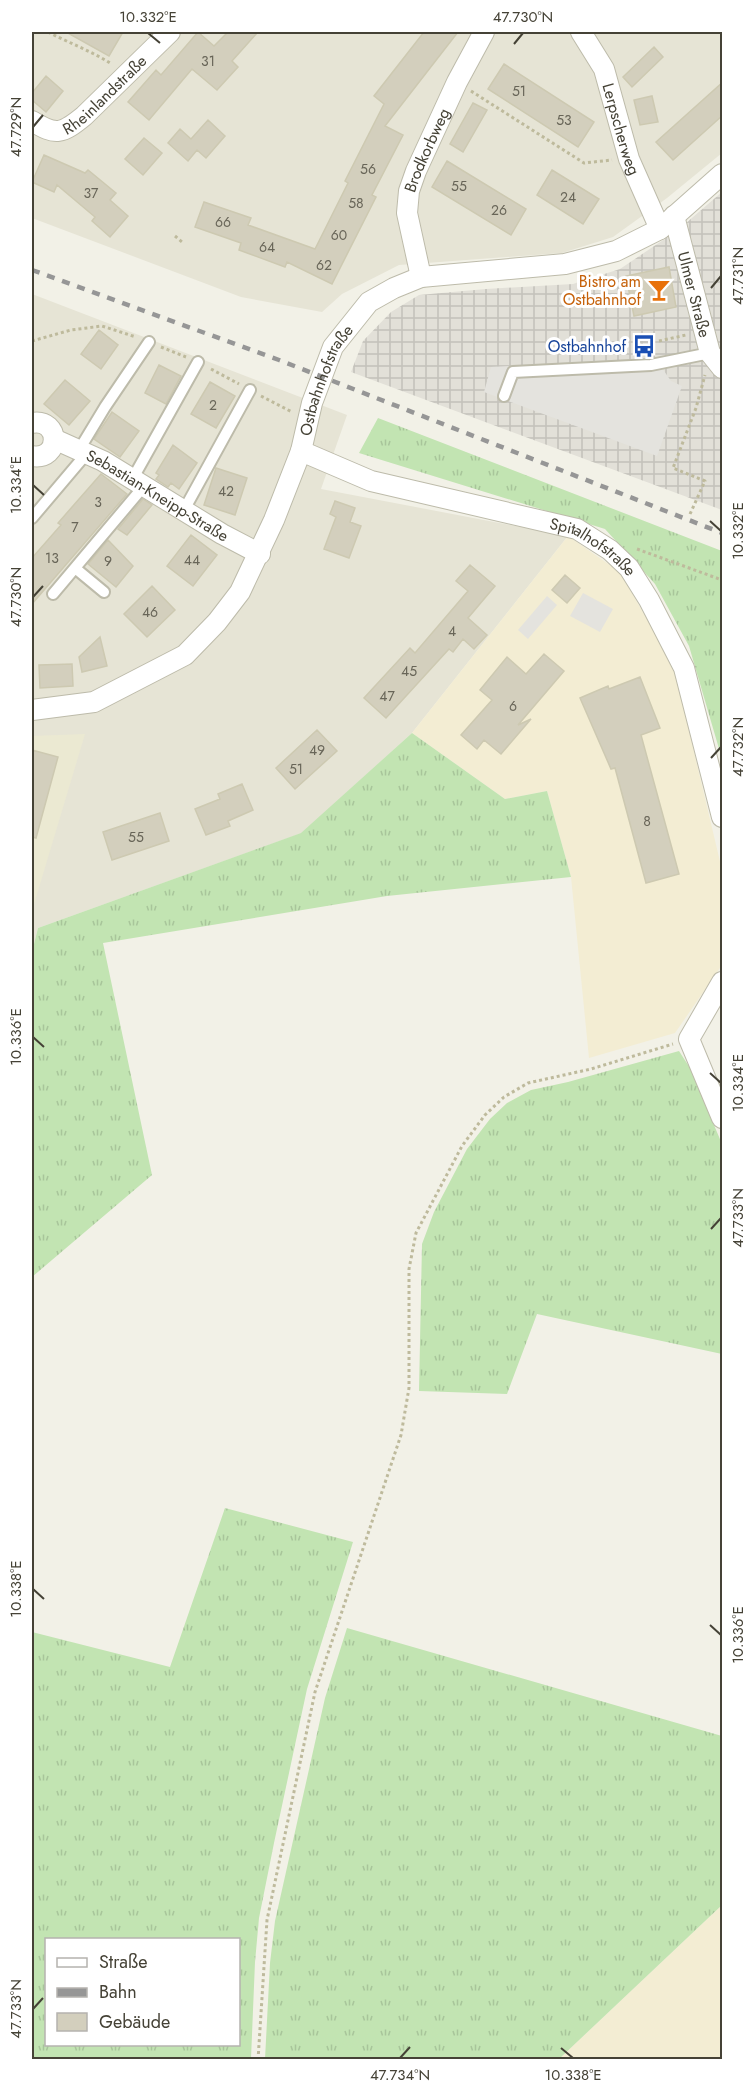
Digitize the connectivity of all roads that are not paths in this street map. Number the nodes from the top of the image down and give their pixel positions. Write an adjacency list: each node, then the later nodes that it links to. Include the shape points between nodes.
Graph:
1 (484, 32): 7 (street, Brodkorbweg, via 457,82 409,191 407,213)
2 (581, 32): 6 (street, Lerpscherweg, via 604,69 628,159)
3 (159, 34): 4 (street, Rheinlandstraße, via 70,127 48,132)
4 (32, 121)
5 (723, 174): 6 (street, Ostbahnhofstraße)
6 (667, 223): 7 (street, Ostbahnhofstraße, via 616,251 565,264); 9 (street, Ulmer Straße)
7 (421, 277): 15 (street, Ostbahnhofstraße, via 369,302 333,346 307,420)
8 (149, 342): 16 (lane, via 105,407)
9 (710, 359): 12 (lane, via 513,372)
10 (198, 362): 18 (lane)
11 (250, 390): 19 (lane)
12 (504, 396)
13 (32, 423): 14 (street, Sebastian-Kneipp-Straße, via 46,425)
14 (54, 439): 16 (street, Sebastian-Kneipp-Straße); 17 (street, via 47,454)
15 (301, 451): 21 (street, Ostbahnhofstraße); 26 (street, Spitalhofstraße, via 370,481 577,529 610,550 629,568 650,600 684,668)
16 (83, 452): 18 (street, Sebastian-Kneipp-Straße); 20 (lane)
17 (32, 456)
18 (138, 482): 19 (street, Sebastian-Kneipp-Straße); 22 (lane)
19 (184, 510): 21 (street, Sebastian-Kneipp-Straße)
20 (32, 518)
21 (260, 554): 25 (street, Ostbahnhofstraße, via 218,622 185,655 94,702)
22 (75, 568): 23 (lane); 24 (lane)
23 (104, 592)
24 (53, 594)
25 (32, 710)
26 (723, 817)
27 (723, 982): 28 (street, via 689,1039)
28 (723, 1118)

